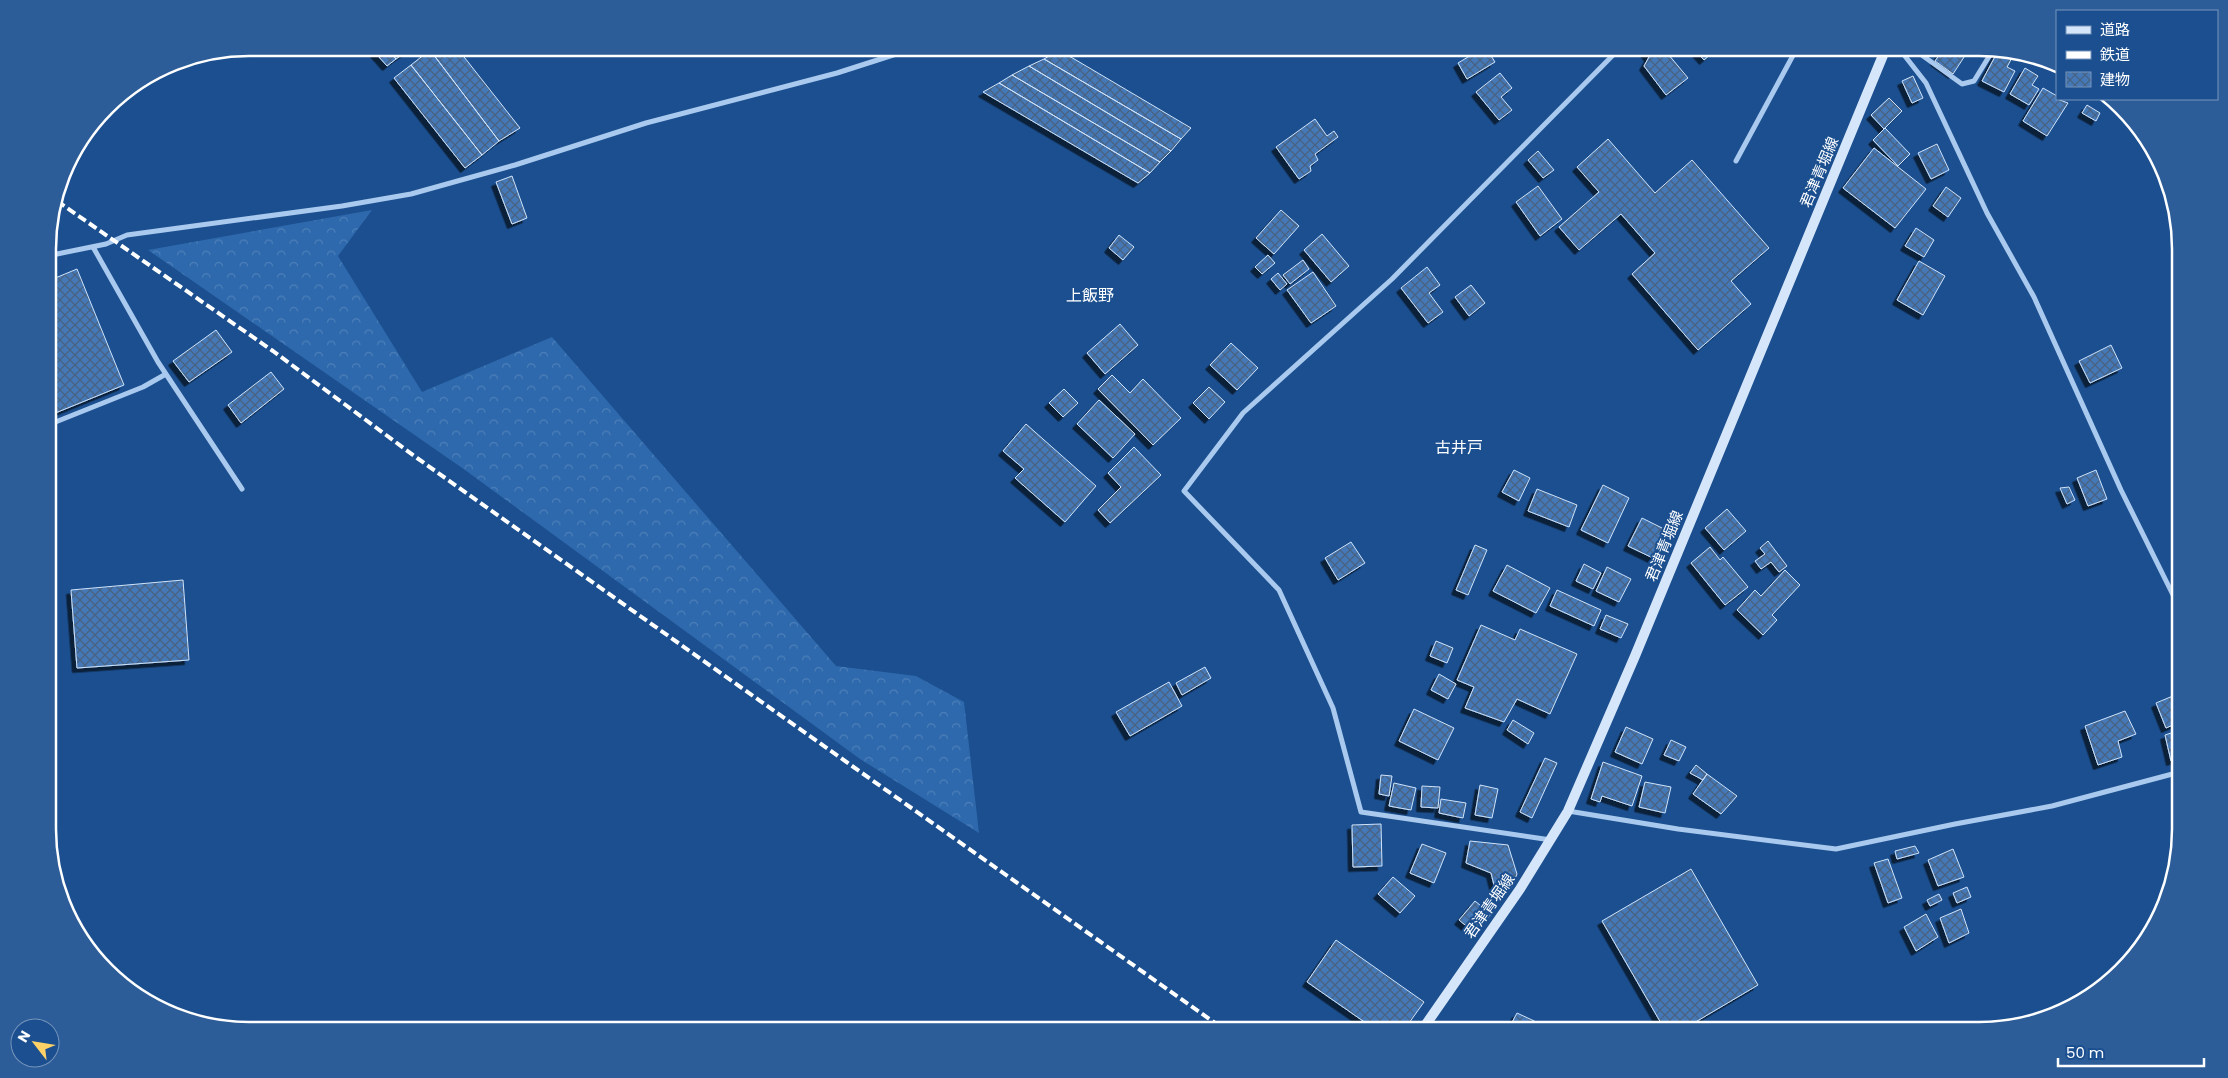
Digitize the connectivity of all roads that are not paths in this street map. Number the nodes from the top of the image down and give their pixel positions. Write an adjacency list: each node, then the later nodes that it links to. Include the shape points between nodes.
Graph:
1 (890, 56): 9 (street, via 646,123 411,194 127,235)
2 (1612, 56): 17 (street, via 1392,279 1243,412 1184,491 1279,590 1333,708 1361,812)
3 (1794, 56): 8 (street)
4 (1883, 56): 16 (main road, 君津青堀線)
5 (1905, 56): 14 (street, via 1926,83 1987,213 2034,297 2121,490)
6 (1923, 56): 7 (street, via 1962,84 1974,81)
7 (1989, 57)
8 (1736, 160)
9 (93, 247): 10 (street); 11 (street)
10 (56, 254)
11 (166, 374): 12 (street, via 143,387); 13 (street)
12 (56, 423)
13 (242, 489)
14 (2172, 593)
15 (2172, 774): 16 (street, via 2052,806 1836,849)
16 (1568, 811): 17 (main road, 君津青堀線)
17 (1552, 840): 18 (main road, 君津青堀線)
18 (1428, 1022)

